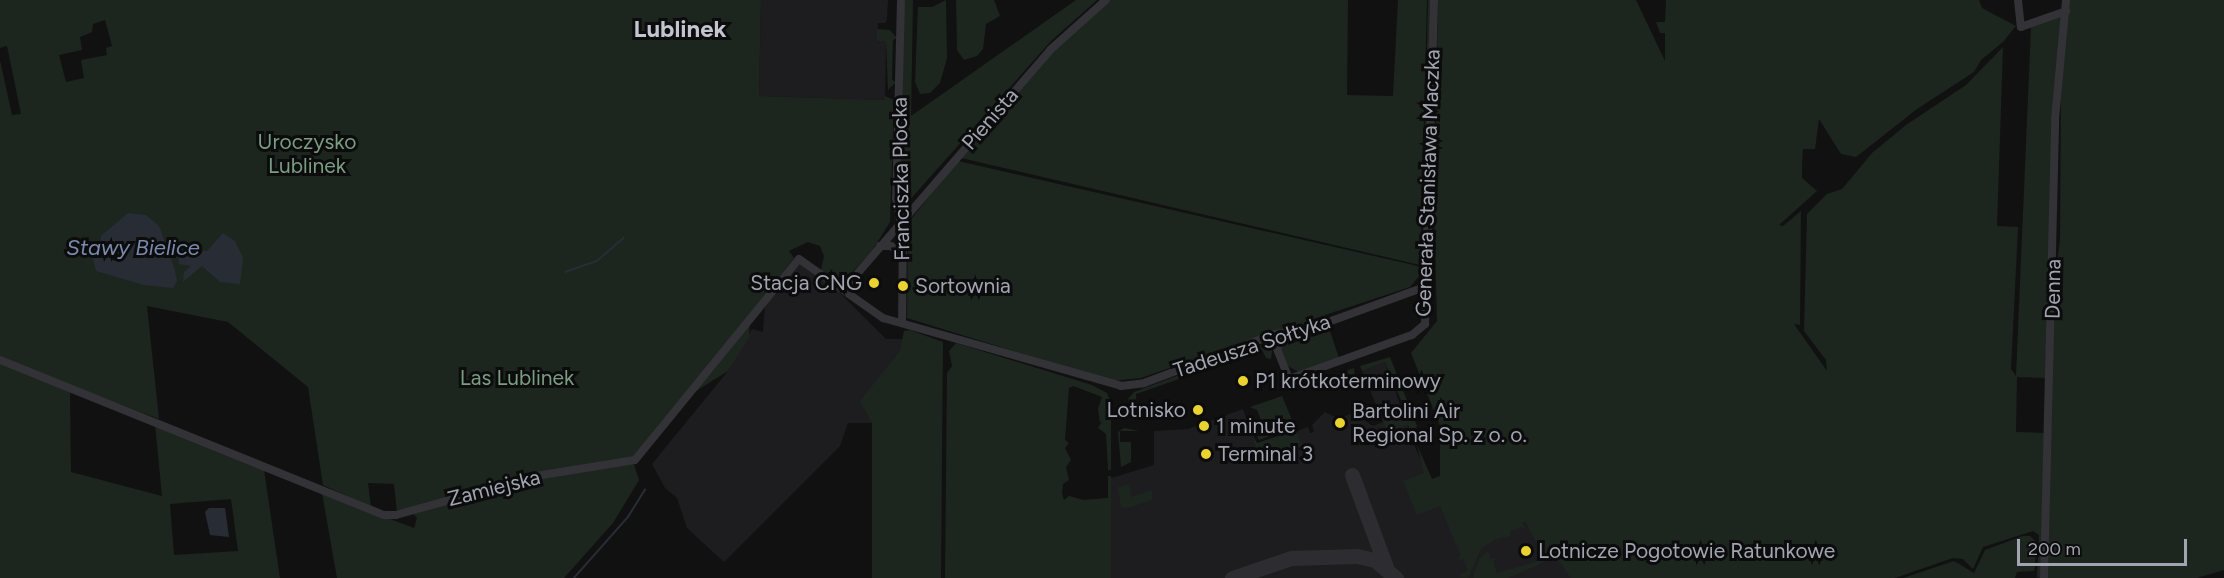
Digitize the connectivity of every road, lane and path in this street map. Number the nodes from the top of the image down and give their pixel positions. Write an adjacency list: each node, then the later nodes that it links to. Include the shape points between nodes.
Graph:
1 (901, 0): 7 (street, Franciszka Plocka, via 897,198)
2 (1106, 0): 7 (street, Pienista, via 1056,44)
3 (1434, 0): 10 (street, Generała Stanisława Maczka)
4 (2018, 0): 6 (street, via 2021,27)
5 (2066, 0): 6 (street, Denna)
6 (2066, 11): 17 (street, Denna, via 2055,119)
7 (901, 221): 8 (street, Pienista); 9 (street, Franciszka Plocka)
8 (880, 246): 9 (street, via 891,246); 11 (street, Pienista)
9 (903, 255): 12 (street, Franciszka Plocka)
10 (1427, 286): 13 (street, Tadeusza Sołtyka); 15 (street, Generała Stanisława Maczka, via 1426,321 1418,333 1287,379)
11 (844, 289): 12 (street, Zamiejska, via 879,316); 16 (street, Zamiejska, via 801,260 796,261 646,450 628,464 536,476 396,515 384,515)
12 (902, 322): 14 (street, Tadeusza Sołtyka, via 1121,386 1144,383)
13 (1288, 333): 14 (street, Tadeusza Sołtyka); 15 (street)
14 (1260, 341): 15 (street)
15 (1277, 346)
16 (0, 360)
17 (2044, 578)

